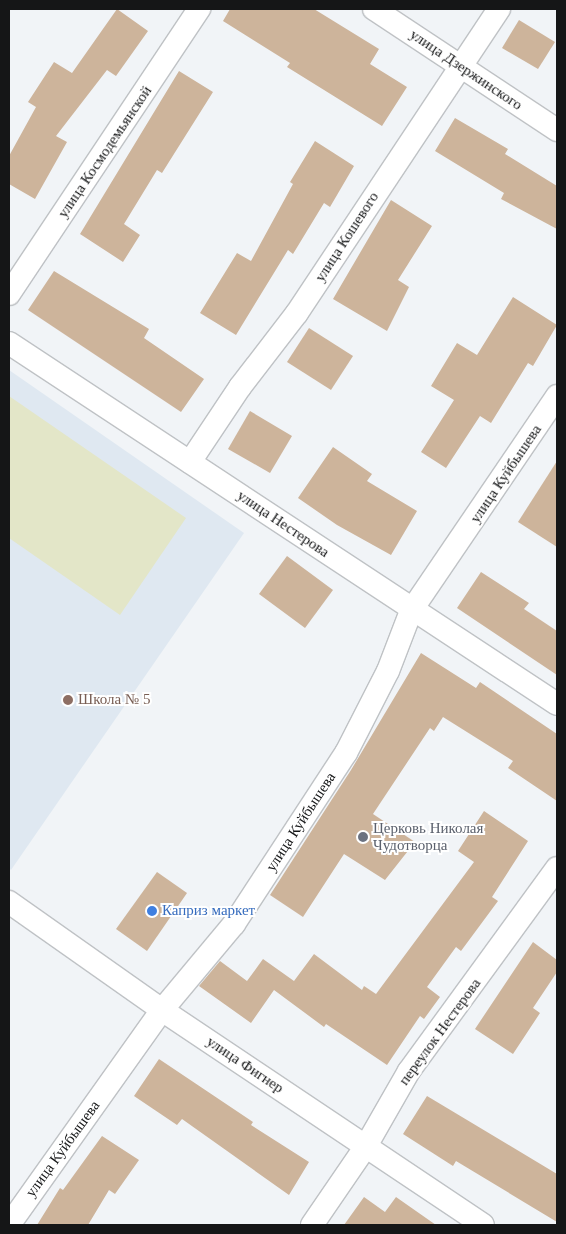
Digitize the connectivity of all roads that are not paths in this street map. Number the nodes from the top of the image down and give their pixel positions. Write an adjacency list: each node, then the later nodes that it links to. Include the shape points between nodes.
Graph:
1 (199, 9): 6 (street, улица Космодемьянской)
2 (374, 9): 4 (street, улица Дзержинского)
3 (499, 9): 4 (street, улица Кошевого)
4 (459, 66): 5 (street, улица Дзержинского); 9 (street, улица Кошевого, via 297,313 240,387)
5 (557, 130)
6 (9, 294)
7 (9, 343): 9 (street, улица Нестерова)
8 (557, 396): 10 (street, улица Куйбышева)
9 (190, 462): 10 (street, улица Нестерова)
10 (411, 611): 11 (street, улица Нестерова); 14 (street, улица Куйбышева, via 388,671 346,753 234,924)
11 (557, 704)
12 (557, 868): 15 (street, переулок Нестерова, via 408,1071)
13 (9, 902): 14 (street, улица Фигнер)
14 (162, 1010): 15 (street, улица Фигнер); 16 (street, улица Куйбышева)
15 (366, 1146): 17 (street, переулок Нестерова); 18 (street, улица Фигнер)
16 (9, 1225)
17 (312, 1225)
18 (483, 1225)

